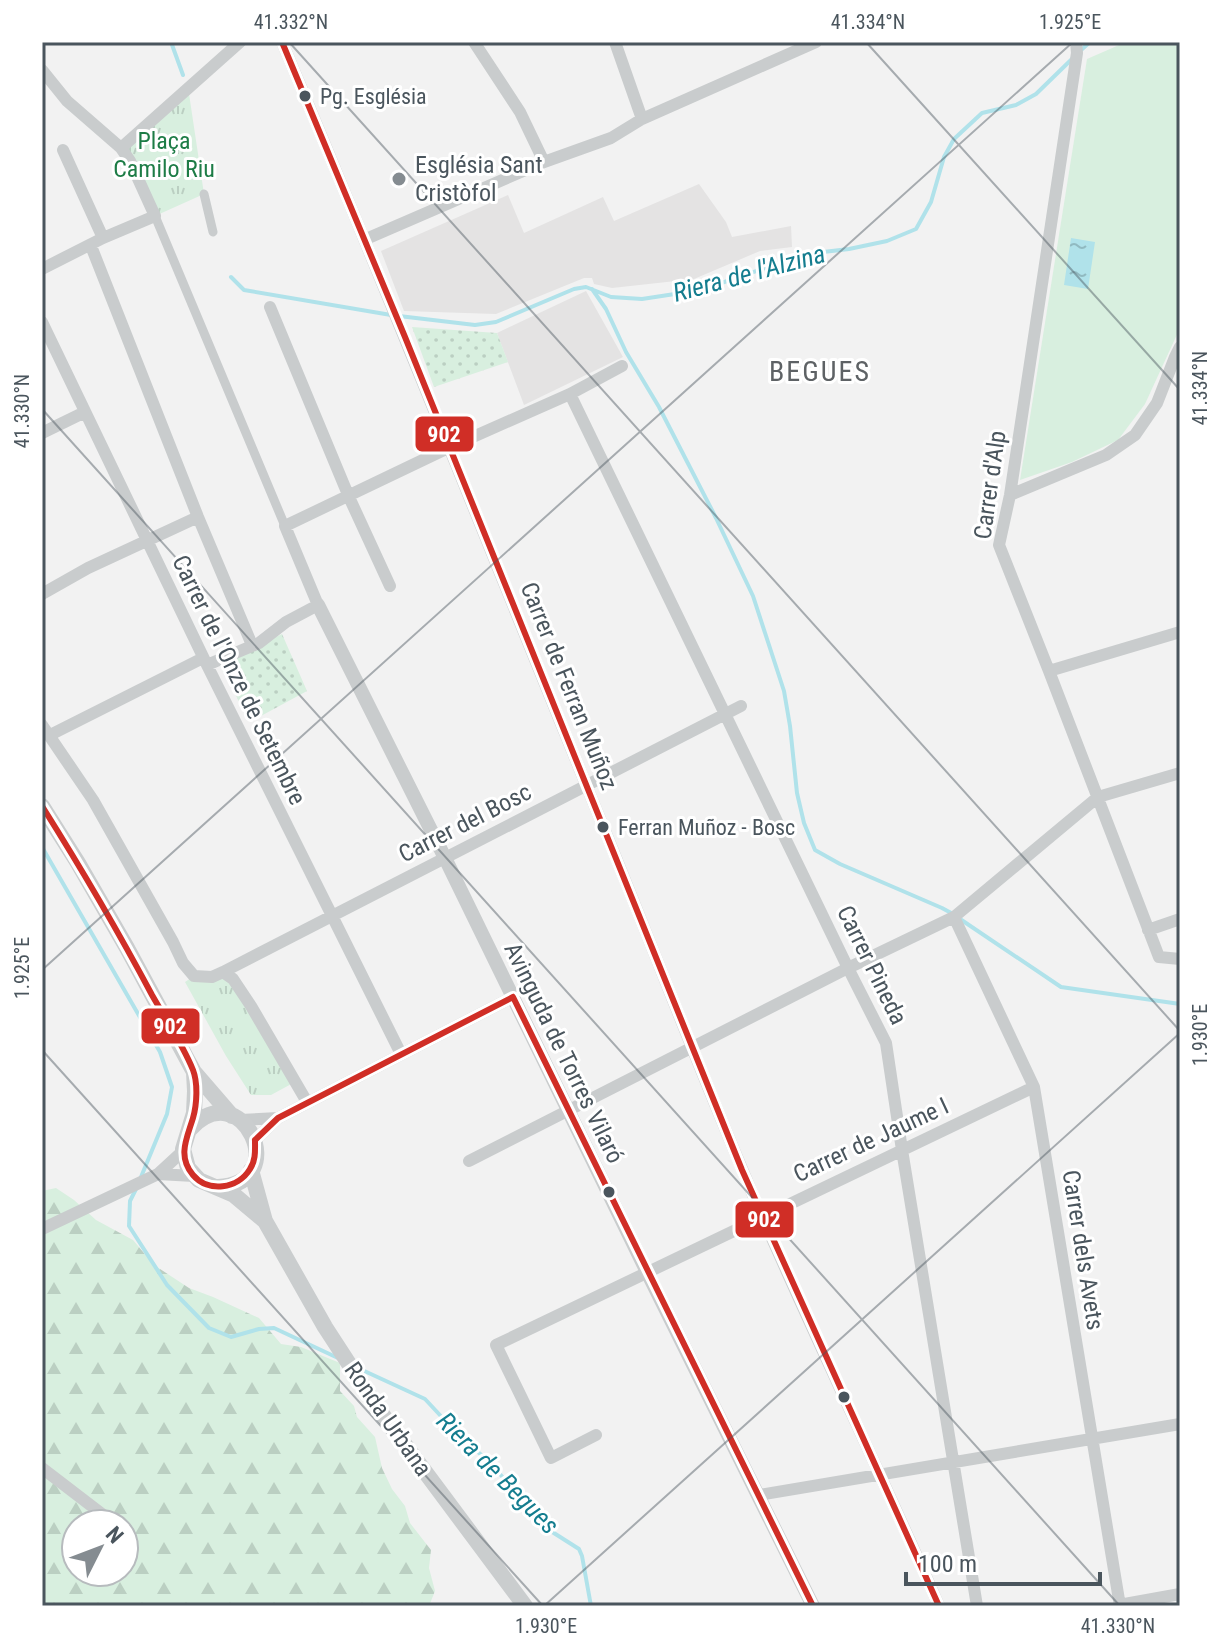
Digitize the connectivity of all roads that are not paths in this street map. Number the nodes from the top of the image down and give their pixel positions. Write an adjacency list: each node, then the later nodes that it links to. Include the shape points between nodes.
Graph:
1 (240, 42): 9 (street)
2 (282, 42): 16 (street, Carrer de Ferran Muñoz)
3 (474, 42): 11 (street, via 520,112)
4 (615, 42): 8 (street)
5 (816, 42): 8 (street)
6 (1076, 43): 27 (street, Carrer d'Alp)
7 (42, 70): 9 (street, via 67,101)
8 (642, 119): 11 (street, via 611,138)
9 (121, 148): 13 (street)
10 (63, 150): 15 (street)
11 (544, 162): 16 (street)
12 (204, 194): 14 (street)
13 (155, 216): 15 (street); 30 (street)
14 (213, 232)
15 (103, 238): 17 (street)
16 (366, 239): 26 (street, Carrer de Ferran Muñoz)
17 (91, 246): 18 (street); 29 (street)
18 (42, 269)
19 (270, 307): 28 (street)
20 (42, 322): 24 (street, Carrer de l'Onze de Setembre)
21 (1180, 347): 27 (street, via 1157,403 1135,435 1106,455)
22 (622, 366): 23 (street)
23 (570, 394): 26 (street); 40 (street, Carrer Pineda)
24 (85, 412): 25 (street); 31 (street, Carrer de l'Onze de Setembre)
25 (42, 433)
26 (448, 448): 28 (street); 43 (street, Carrer de Ferran Muñoz)
27 (1010, 495): 38 (street, Carrer d'Alp, via 999,545)
28 (349, 497): 30 (street); 32 (street)
29 (198, 517): 31 (street); 36 (street)
30 (285, 526): 34 (street)
31 (146, 541): 33 (street); 37 (street, Carrer de l'Onze de Setembre)
32 (390, 586)
33 (42, 594)
34 (318, 605): 36 (street); 46 (street, Avinguda de Torres Vilaró)
35 (1180, 632): 38 (street)
36 (252, 645): 37 (street)
37 (205, 662): 41 (street); 47 (street, Carrer de l'Onze de Setembre)
38 (1049, 671): 44 (street, Carrer d'Alp)
39 (741, 706): 40 (street, Carrer del Bosc)
40 (726, 713): 43 (street, Carrer del Bosc); 52 (street, Carrer Pineda)
41 (46, 730): 53 (street, via 93,800 183,963 194,976)
42 (1180, 773): 44 (street)
43 (586, 786): 46 (street, Carrer del Bosc); 55 (street, Carrer de Ferran Muñoz)
44 (1098, 797): 48 (street); 50 (street, Carrer d'Alp)
45 (42, 806): 57 (main road)
46 (445, 858): 47 (street, Carrer del Bosc); 54 (street, Avinguda de Torres Vilaró)
47 (332, 917): 53 (street, Carrer del Bosc); 56 (street, Carrer de l'Onze de Setembre)
48 (953, 917): 52 (street); 58 (street, Carrer dels Avets)
49 (1180, 919): 50 (street)
50 (1148, 930): 51 (street, Carrer d'Alp, via 1159,957)
51 (1180, 959)
52 (848, 968): 55 (street); 65 (street, Carrer Pineda, via 886,1043)
53 (223, 972): 59 (street, via 251,1006)
54 (513, 997): 56 (street); 60 (street, Avinguda de Torres Vilaró)
55 (692, 1048): 60 (street); 72 (street, Carrer de Ferran Muñoz)
56 (401, 1054): 59 (street)
57 (194, 1072): 61 (main road); 63 (main road)
58 (1034, 1087): 65 (street, Carrer de Jaume I); 78 (street, Carrer dels Avets)
59 (307, 1102): 62 (street)
60 (569, 1112): 67 (street); 75 (street, Avinguda de Torres Vilaró)
61 (236, 1118): 62 (street); 63 (main road, via 206,1116); 64 (main road)
62 (278, 1118): 64 (street)
63 (190, 1129): 66 (main road)
64 (255, 1140): 68 (main road, Ronda Urbana)
65 (902, 1150): 72 (street, Carrer de Jaume I); 79 (street, Carrer Pineda)
66 (183, 1151): 69 (main road); 70 (street)
67 (469, 1161)
68 (251, 1170): 71 (main road, via 238,1182); 73 (main road, Ronda Urbana)
69 (194, 1176): 70 (street); 71 (main road, Ronda Urbana)
70 (152, 1177): 74 (street)
71 (218, 1187): 73 (main road, Ronda Urbana)
72 (763, 1217): 75 (street, Carrer de Jaume I); 81 (street, Carrer de Ferran Muñoz)
73 (265, 1221): 85 (main road, Ronda Urbana, via 379,1410)
74 (42, 1229)
75 (647, 1272): 77 (street, Carrer de Jaume I, via 496,1345 551,1458); 82 (street, Avinguda de Torres Vilaró)
76 (1180, 1424): 78 (street)
77 (596, 1435)
78 (1092, 1439): 79 (street); 89 (street, Carrer dels Avets)
79 (955, 1462): 81 (street); 88 (street, Carrer Pineda)
80 (42, 1468): 83 (street)
81 (881, 1474): 82 (street); 87 (street, Carrer de Ferran Muñoz)
82 (759, 1495): 86 (street, Avinguda de Torres Vilaró)
83 (94, 1508)
84 (1180, 1594): 89 (street)
85 (525, 1606)
86 (813, 1606)
87 (939, 1606)
88 (977, 1606)
89 (1120, 1606)

